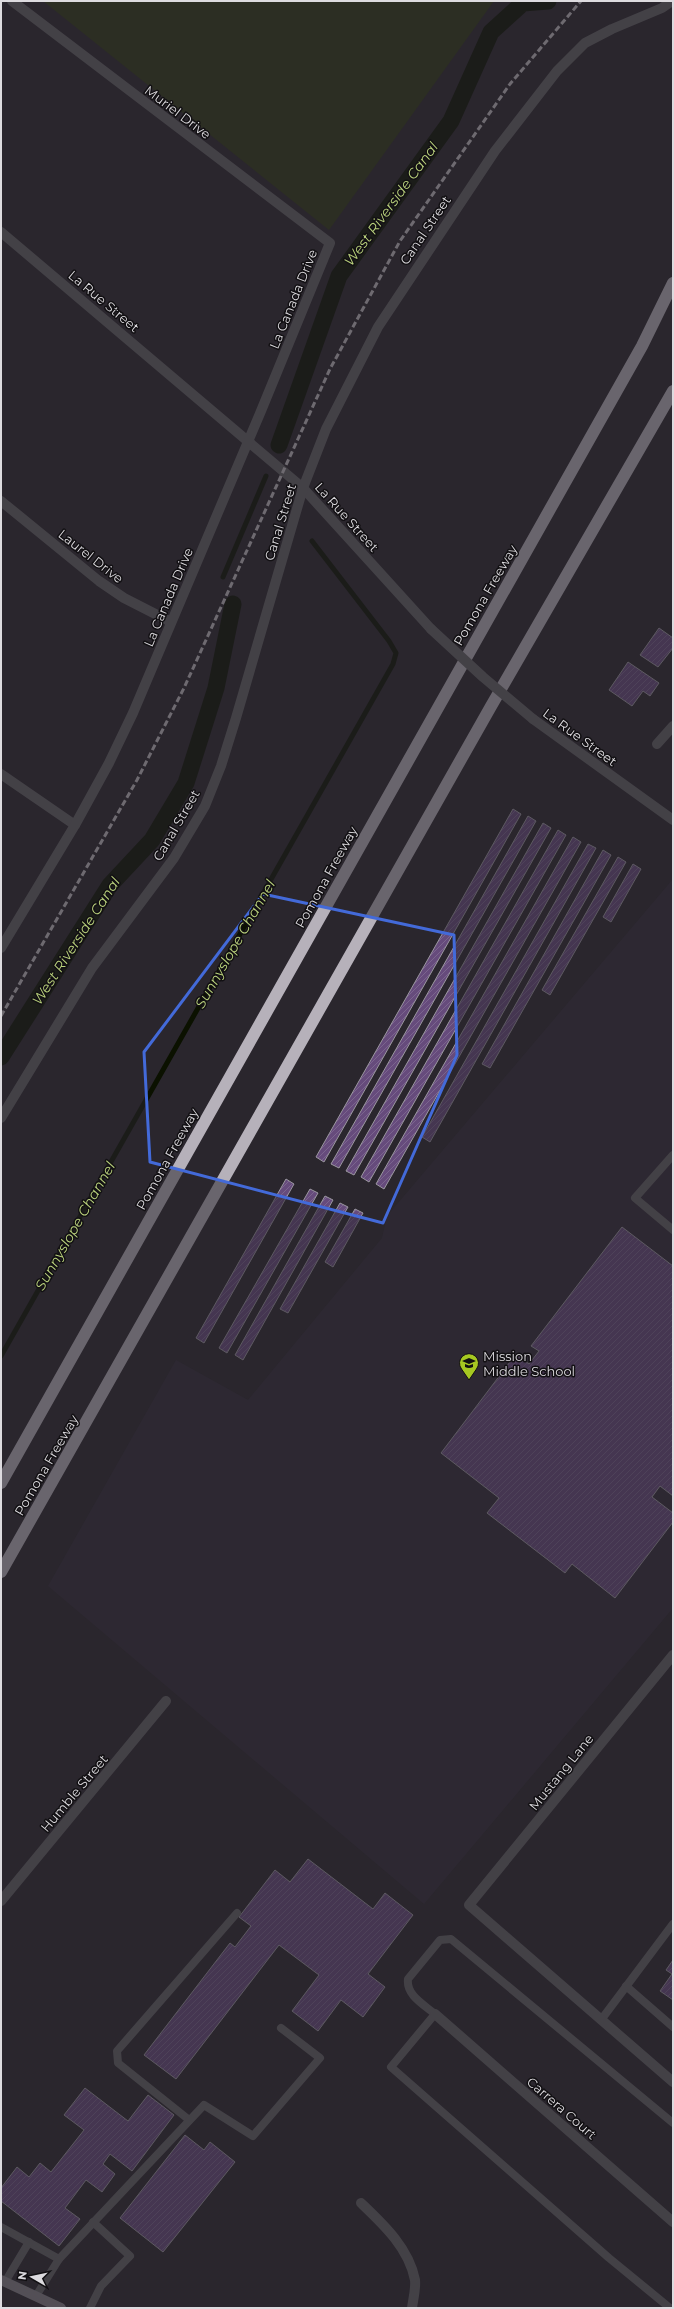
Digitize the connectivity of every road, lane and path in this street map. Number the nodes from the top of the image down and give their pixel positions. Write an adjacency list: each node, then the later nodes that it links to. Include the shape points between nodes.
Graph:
1 (12, 1): 4 (street, Muriel Drive)
2 (672, 1): 8 (street, Canal Street, via 585,43 557,71 495,151 378,328 326,429)
3 (1, 232): 7 (street, La Rue Street)
4 (330, 243): 7 (street, La Canada Drive)
5 (673, 283): 20 (highway, Pomona Freeway, via 622,381)
6 (673, 391): 21 (highway, Pomona Freeway, via 486,715)
7 (249, 439): 8 (street, La Rue Street); 10 (street, La Canada Drive)
8 (303, 488): 14 (street, La Rue Street, bridge, via 431,629 483,678 533,719); 17 (street, Canal Street, via 236,718 205,806 174,858 92,968)
9 (1, 501): 10 (street, Laurel Drive, via 99,581 124,598)
10 (171, 622): 15 (street, La Canada Drive, via 127,725)
11 (673, 726): 12 (street)
12 (657, 744)
13 (1, 774): 15 (street)
14 (673, 820)
15 (75, 825): 16 (street, La Canada Drive)
16 (1, 948)
17 (1, 1118)
18 (673, 1155): 19 (lane, via 635,1198)
19 (673, 1230)
20 (1, 1483)
21 (1, 1572)
22 (673, 1655): 29 (street, Mustang Lane, via 469,1905)
23 (166, 1701): 24 (street, Humble Street)
24 (1, 1901)
25 (237, 1913): 33 (lane, via 117,2051 118,2063)
26 (673, 1924): 27 (lane)
27 (626, 1986): 29 (lane); 30 (lane)
28 (435, 2014): 34 (lane, via 409,1992 408,1979 440,1940 451,1939); 37 (street, Carrera Court); 46 (lane, via 391,2067)
29 (601, 2020): 32 (street)
30 (673, 2027)
31 (281, 2028): 33 (lane, via 320,2058 253,2136 204,2105)
32 (673, 2082)
33 (188, 2119): 36 (lane)
34 (673, 2123)
35 (361, 2203): 45 (street, via 402,2248 415,2280)
36 (93, 2222): 40 (lane); 44 (lane, via 130,2256 101,2286)
37 (673, 2222)
38 (1, 2227): 39 (lane)
39 (29, 2242): 40 (lane); 41 (lane)
40 (59, 2259): 42 (lane)
41 (3, 2281): 42 (main road)
42 (36, 2296): 43 (main road)
43 (61, 2308)
44 (90, 2308)
45 (412, 2308)
46 (670, 2308)

